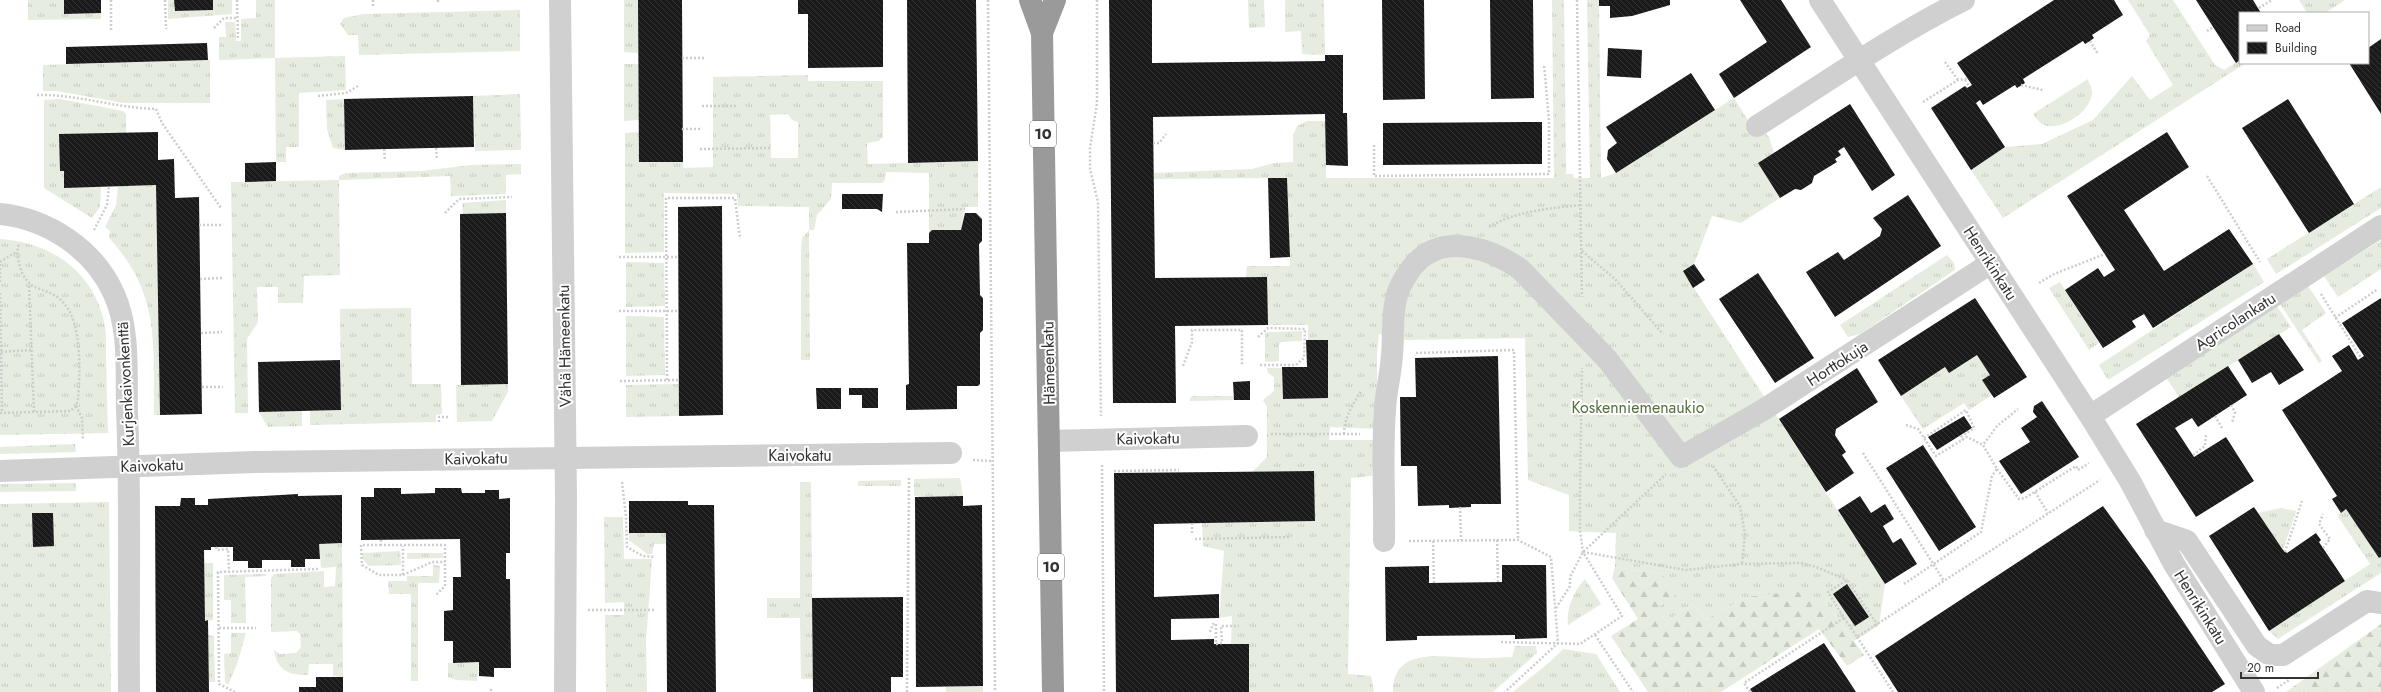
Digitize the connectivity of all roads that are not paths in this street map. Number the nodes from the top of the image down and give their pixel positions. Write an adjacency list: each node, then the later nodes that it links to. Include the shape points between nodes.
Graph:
1 (560, 0): 16 (street, Vähä Hämeenkatu)
2 (1030, 0): 6 (highway, Hämeenkatu / 10)
3 (1055, 0): 6 (highway, Hämeenkatu / 10)
4 (1820, 0): 7 (street, Henrikinkatu)
5 (1964, 0): 7 (street, via 1928,18)
6 (1042, 33): 14 (highway, Hämeenkatu / 10)
7 (1861, 61): 8 (street); 11 (street, Henrikinkatu)
8 (1757, 126)
9 (0, 214): 17 (street, Kurjenkaivonkenttä, via 42,224 74,243 89,258 114,293 122,316 125,340)
10 (2381, 226): 12 (street, Agricolankatu)
11 (1991, 263): 12 (street, Henrikinkatu); 20 (street, Horttokuja, via 1763,410 1681,457 1607,359 1534,283 1504,258 1450,245 1436,249 1415,263 1399,288 1393,317 1386,406)
12 (2090, 416): 19 (street, Henrikinkatu, via 2130,481)
13 (1256, 435): 14 (street, Kaivokatu)
14 (1049, 441): 25 (highway, Hämeenkatu / 10)
15 (952, 453): 16 (street, Kaivokatu)
16 (566, 456): 17 (street, Kaivokatu); 24 (street, Vähä Hämeenkatu)
17 (130, 466): 18 (street, Kaivokatu); 23 (street, Kurjenkaivonkenttä)
18 (0, 471)
19 (2155, 530): 21 (street, Henrikinkatu, via 2187,541 2257,646 2270,655 2283,655 2367,601); 22 (street, Henrikinkatu)
20 (1384, 541)
21 (2381, 603)
22 (2246, 689)
23 (129, 692)
24 (565, 692)
25 (1053, 692)

